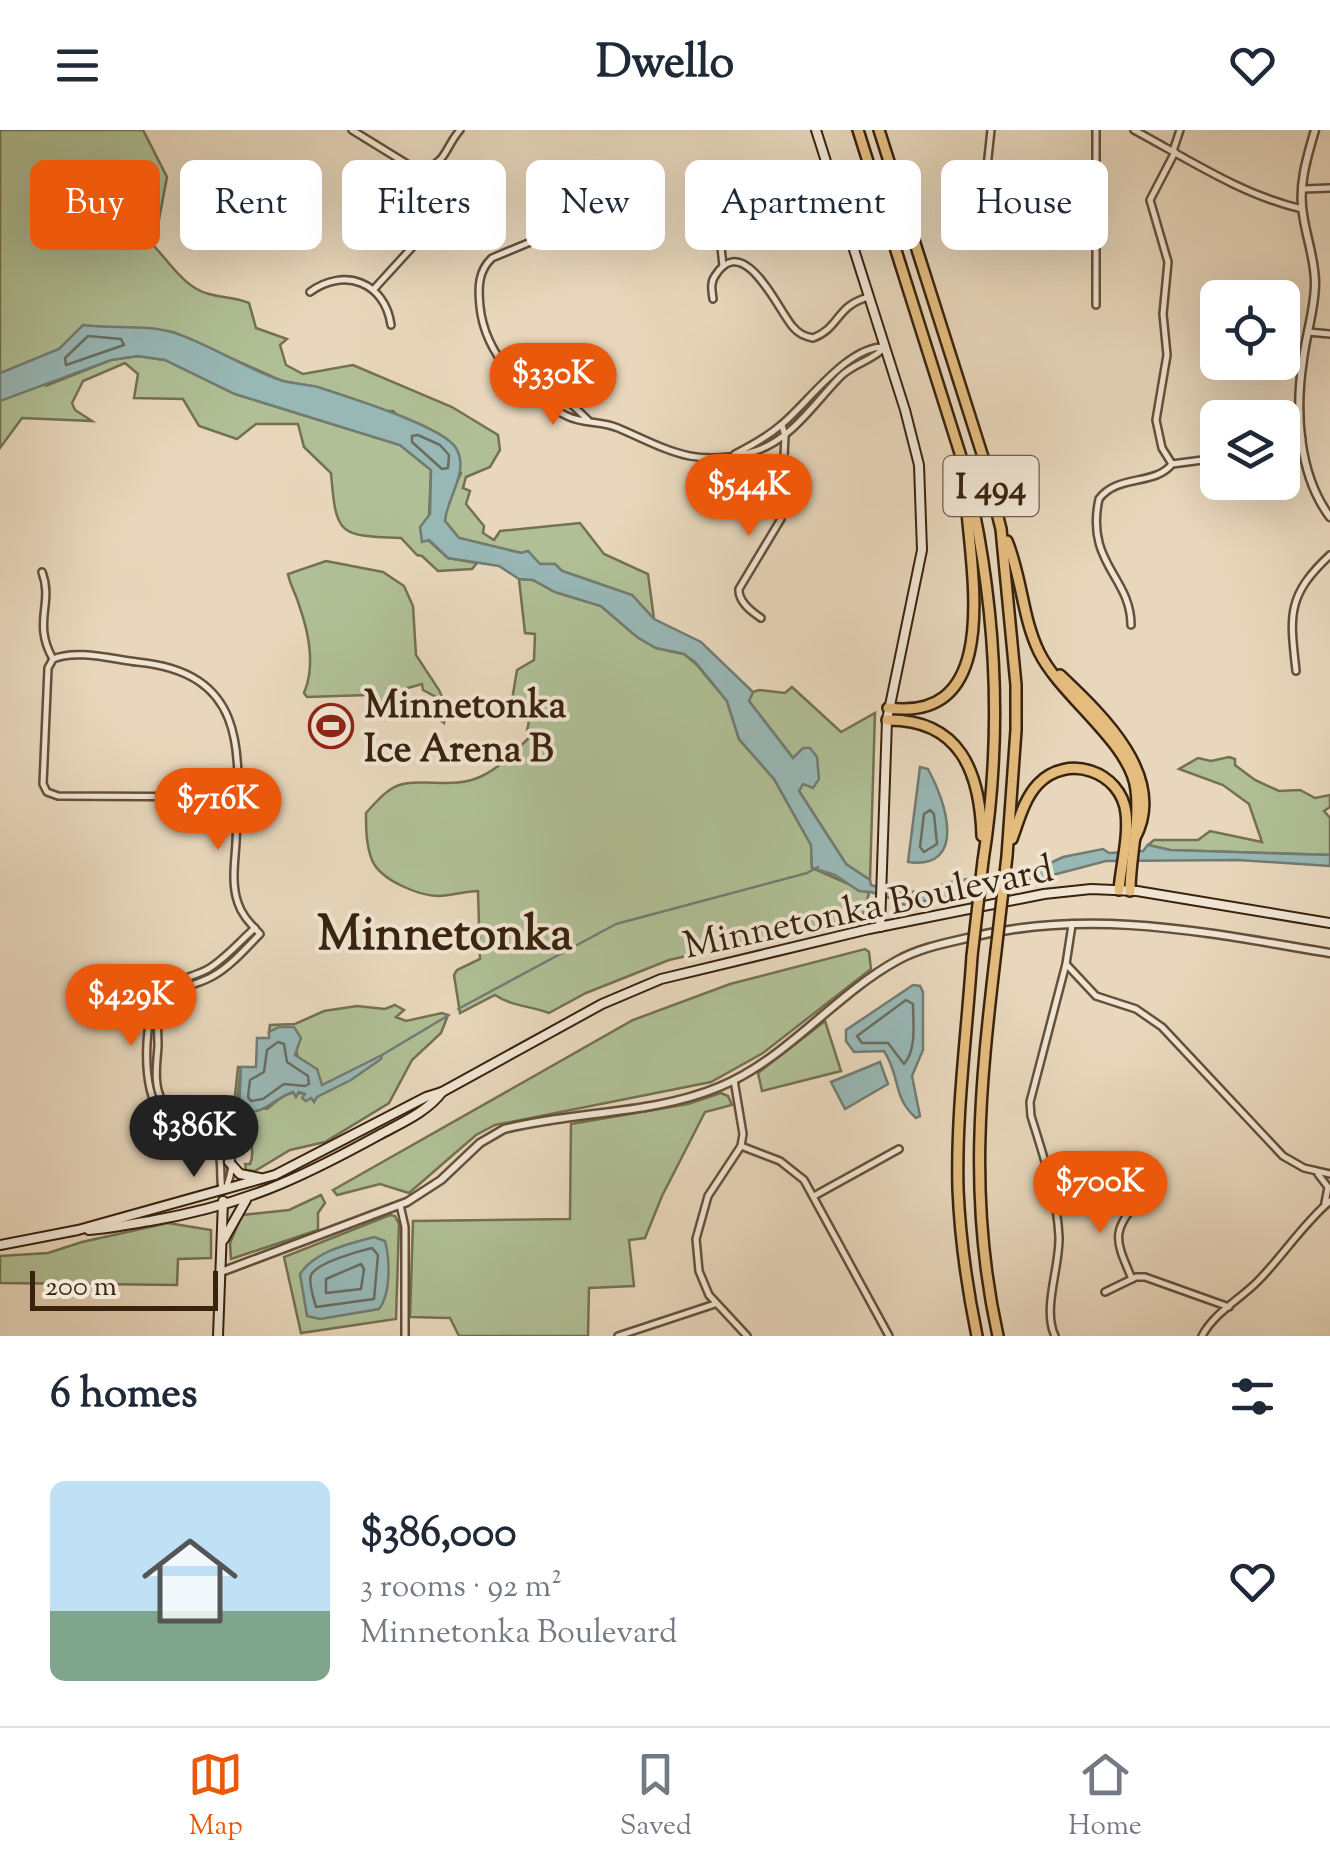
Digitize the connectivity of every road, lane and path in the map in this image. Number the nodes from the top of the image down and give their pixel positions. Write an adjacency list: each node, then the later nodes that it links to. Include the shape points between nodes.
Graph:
1 (352, 130): 12 (street)
2 (460, 130): 13 (street)
3 (816, 130): 24 (main road)
4 (858, 130): 39 (highway, I 494)
5 (879, 130): 41 (highway, I 494)
6 (991, 130): 14 (street)
7 (1096, 130): 26 (street)
8 (1134, 130): 11 (street)
9 (1180, 130): 11 (street)
10 (1314, 130): 15 (street)
11 (1174, 152): 17 (street); 38 (street, via 1150,200 1168,262 1167,355 1156,420)
12 (400, 160)
13 (441, 160)
14 (988, 160)
15 (1302, 188): 16 (street); 17 (street)
16 (1330, 188)
17 (1302, 211): 28 (street, via 1314,269)
18 (526, 244): 31 (street, via 484,266 480,308 489,342)
19 (410, 250): 22 (street)
20 (721, 250): 21 (street)
21 (723, 267): 24 (street, via 737,264 758,274 806,337 820,336 844,308); 25 (street, via 712,282)
22 (374, 289): 23 (street, via 340,279); 27 (street)
23 (310, 292)
24 (869, 296): 30 (main road)
25 (713, 299)
26 (1096, 306)
27 (391, 324)
28 (1308, 332): 29 (street); 35 (street)
29 (1330, 334)
30 (885, 347): 33 (street, via 844,363); 34 (street, via 850,368); 48 (main road, via 916,451 923,521 918,579)
31 (535, 394): 32 (street, via 565,416); 32 (street, via 566,399)
32 (588, 420): 36 (street, via 681,456)
33 (782, 425): 34 (street); 36 (street)
34 (784, 436): 36 (street); 44 (street, via 781,519 739,589 750,611)
35 (1302, 439): 40 (street, via 1310,480)
36 (735, 454)
37 (1200, 460): 38 (street)
38 (1172, 464): 45 (street, via 1166,472 1116,484 1099,499 1100,550 1131,608)
39 (964, 466): 48 (highway, via 974,601 966,667 936,702); 52 (highway, I 494, via 995,644 994,778)
40 (1330, 516)
41 (1001, 529): 51 (highway, I 494, via 1016,685); 53 (highway, via 1032,634 1054,676 1132,775 1137,794)
42 (1330, 555): 47 (street, via 1291,612)
43 (42, 572): 46 (street, via 47,585 41,626)
44 (762, 618)
45 (1130, 625)
46 (52, 659): 50 (street, via 72,655 181,670 207,688 234,728); 50 (street, via 47,792)
47 (1296, 671)
48 (888, 708): 49 (main road)
49 (887, 720): 52 (highway, via 938,730 959,750 979,793); 56 (main road)
50 (237, 797): 57 (street, via 236,896)
51 (1007, 856): 53 (highway, via 1039,782 1064,769 1091,770 1122,798); 89 (highway, I 494, bridge, via 981,1072 978,1171)
52 (983, 861): 88 (highway, I 494, bridge, via 958,1174)
53 (1124, 890): 55 (main road, Minnetonka Boulevard); 56 (main road, Minnetonka Boulevard, via 1044,894)
54 (1072, 922): 58 (street, via 1159,926); 59 (street); 60 (street, via 984,934 900,959)
55 (1330, 923)
56 (880, 927): 61 (main road, Minnetonka Boulevard, via 661,978)
57 (254, 928): 64 (street, via 260,934 218,973 168,997 158,1017 158,1092 175,1113 211,1130); 68 (street, via 214,966 164,989 150,1017 150,1096 164,1116 215,1146)
58 (1330, 952)
59 (1066, 964): 65 (street, via 1087,990 1162,1027 1274,1147); 90 (street, via 1030,1102 1057,1216)
60 (734, 1080): 62 (street); 73 (street, via 680,1099 504,1129)
61 (442, 1092): 67 (main road, Minnetonka Boulevard); 70 (main road, Minnetonka Boulevard, via 428,1107 340,1157)
62 (742, 1146): 69 (street, via 789,1167); 81 (street, via 698,1222 696,1255)
63 (899, 1149): 69 (street)
64 (230, 1162): 67 (main road, via 246,1176); 68 (street)
65 (1316, 1172): 66 (street); 71 (street, via 1328,1187)
66 (1330, 1174)
67 (264, 1178): 68 (main road, Minnetonka Boulevard)
68 (224, 1192): 74 (main road); 75 (main road, Minnetonka Boulevard)
69 (814, 1196): 87 (street)
70 (247, 1198): 74 (main road, Minnetonka Boulevard); 76 (main road)
71 (1327, 1203): 82 (street)
72 (1136, 1204): 79 (street, via 1117,1236)
73 (400, 1205): 78 (street); 84 (street)
74 (223, 1206): 75 (main road, Minnetonka Boulevard); 76 (main road)
75 (78, 1230): 77 (main road, Minnetonka Boulevard)
76 (222, 1243): 78 (main road)
77 (0, 1245)
78 (220, 1272): 83 (main road)
79 (1132, 1279): 80 (street); 82 (street, via 1153,1278)
80 (1105, 1292)
81 (714, 1304): 85 (street); 86 (street)
82 (1229, 1307): 91 (street)
83 (218, 1336)
84 (405, 1336)
85 (618, 1336)
86 (747, 1336)
87 (888, 1336)
88 (977, 1336)
89 (998, 1336)
90 (1055, 1336)
91 (1202, 1336)

